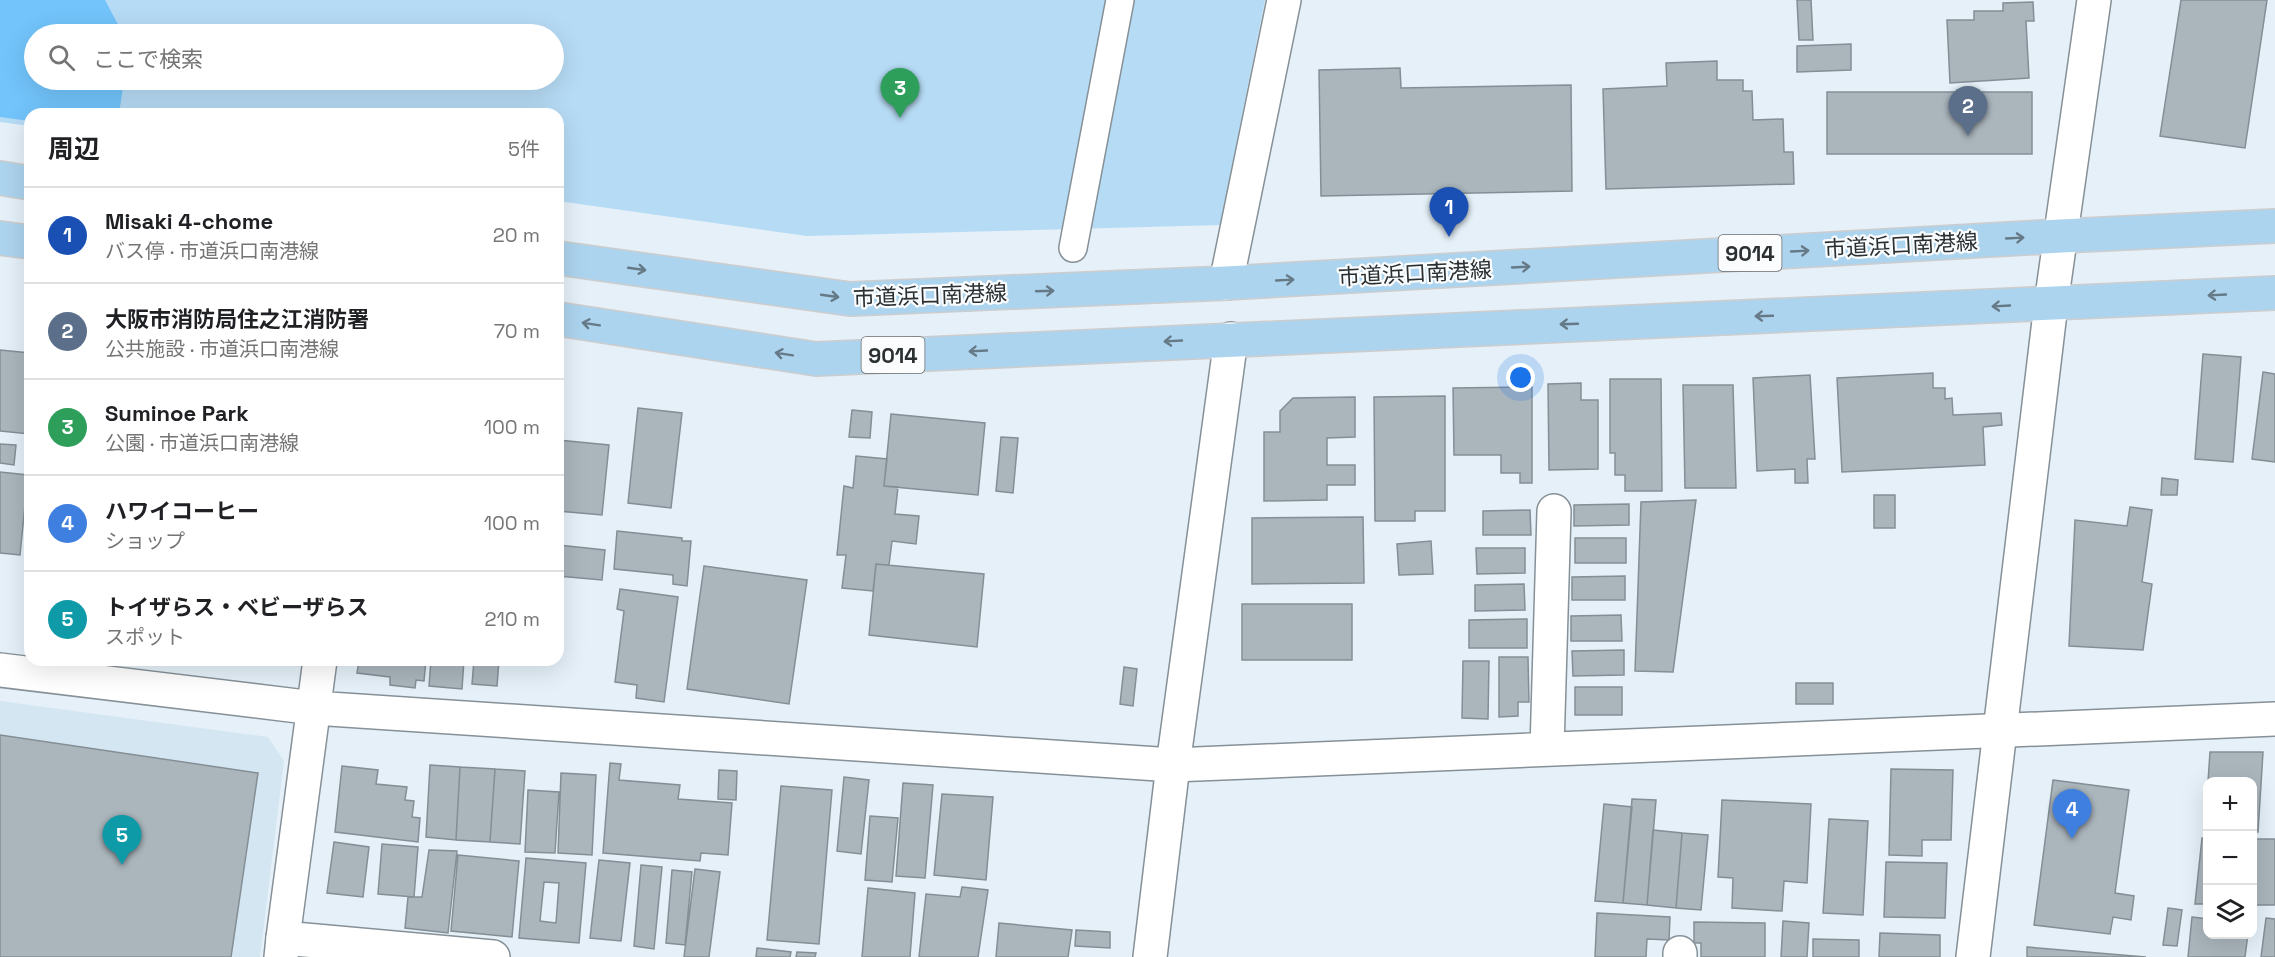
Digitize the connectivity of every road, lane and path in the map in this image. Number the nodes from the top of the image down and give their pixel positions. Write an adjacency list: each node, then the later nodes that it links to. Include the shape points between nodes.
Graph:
1 (1120, 0): 10 (street)
2 (1284, 0): 12 (street)
3 (2094, 0): 7 (street)
4 (0, 178): 5 (main road)
5 (24, 182)
6 (2275, 226): 7 (main road, 市道浜口南港線 / 9014)
7 (2061, 236): 12 (main road, 市道浜口南港線 / 9014, one-way to 7); 14 (street)
8 (0, 238): 9 (main road)
9 (24, 241)
10 (1073, 248)
11 (564, 259): 12 (main road, 市道浜口南港線 / 9014, one-way to 12, via 850,299)
12 (1226, 283)
13 (2275, 292): 14 (main road, 9014, one-way to 14)
14 (2051, 304): 16 (main road, 9014, one-way to 16); 22 (street)
15 (564, 320): 16 (main road, 9014, one-way to 15, via 816,358)
16 (1231, 339): 24 (street)
17 (1554, 512): 23 (street)
18 (319, 666): 20 (street)
19 (0, 670): 20 (street)
20 (314, 708): 24 (street); 25 (street)
21 (2275, 719): 22 (street)
22 (2001, 730): 23 (street); 28 (street)
23 (1547, 749): 24 (street)
24 (1173, 765): 27 (street)
25 (282, 948): 26 (street)
26 (493, 957)
27 (1150, 957)
28 (1973, 957)

